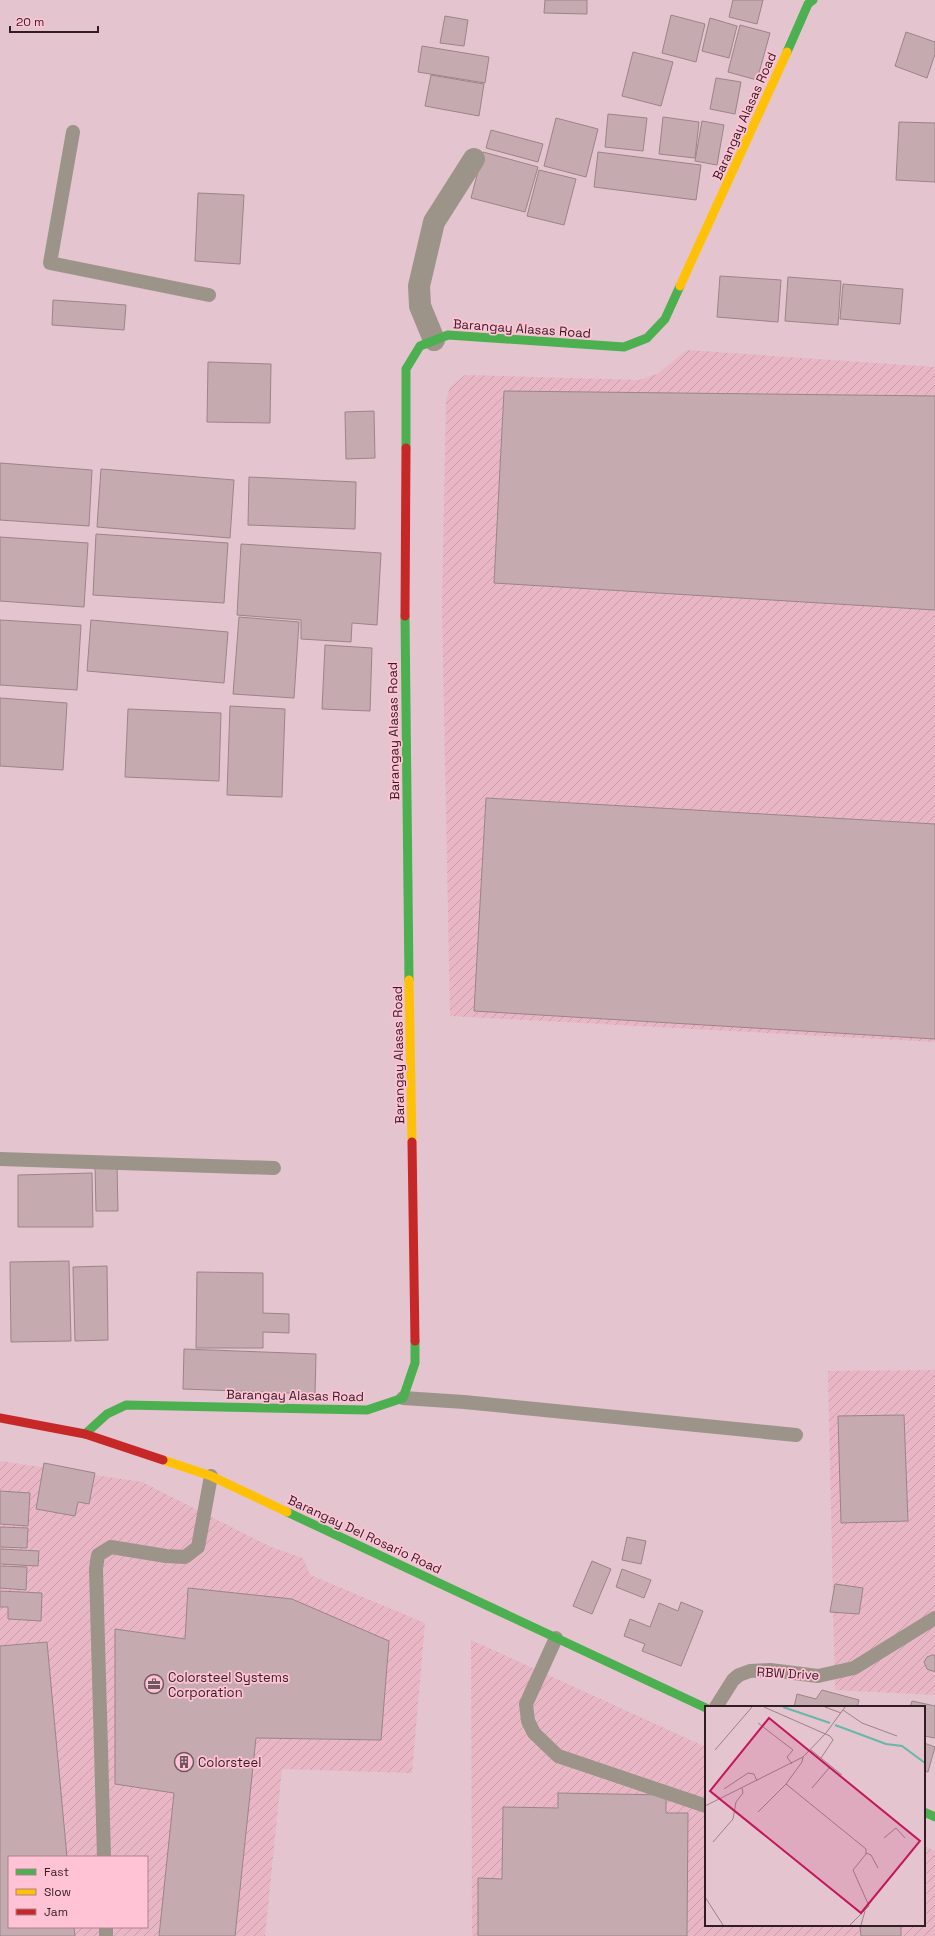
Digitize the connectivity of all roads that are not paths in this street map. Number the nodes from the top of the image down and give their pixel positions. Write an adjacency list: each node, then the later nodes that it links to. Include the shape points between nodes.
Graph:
1 (813, 0): 5 (street, Barangay Alasas Road, via 808,4 665,319 647,338 624,348 448,335)
2 (73, 132): 4 (lane, via 50,263)
3 (474, 158): 5 (street, via 434,222 419,286 420,306)
4 (209, 294)
5 (434, 340): 8 (street, Barangay Alasas Road, via 420,346 406,369 405,689 415,1363)
6 (0, 1159): 7 (lane)
7 (274, 1168)
8 (403, 1398): 10 (street, Barangay Alasas Road, via 368,1410 126,1405 108,1414); 11 (lane)
9 (0, 1418): 10 (street, Barangay Del Rosario Road)
10 (85, 1434): 12 (street, Barangay Del Rosario Road)
11 (796, 1435)
12 (211, 1476): 14 (street, Barangay Del Rosario Road); 20 (lane, via 198,1547 185,1557 111,1547 98,1555 96,1569)
13 (935, 1618): 15 (lane, RBW Drive, via 854,1668 818,1676 770,1670 750,1671 739,1675)
14 (556, 1638): 16 (street, Barangay Del Rosario Road); 17 (lane, via 526,1704 528,1721 534,1733 558,1756)
15 (717, 1706)
16 (705, 1708)
17 (705, 1806)
18 (925, 1812): 19 (street)
19 (935, 1817)
20 (104, 1856)

